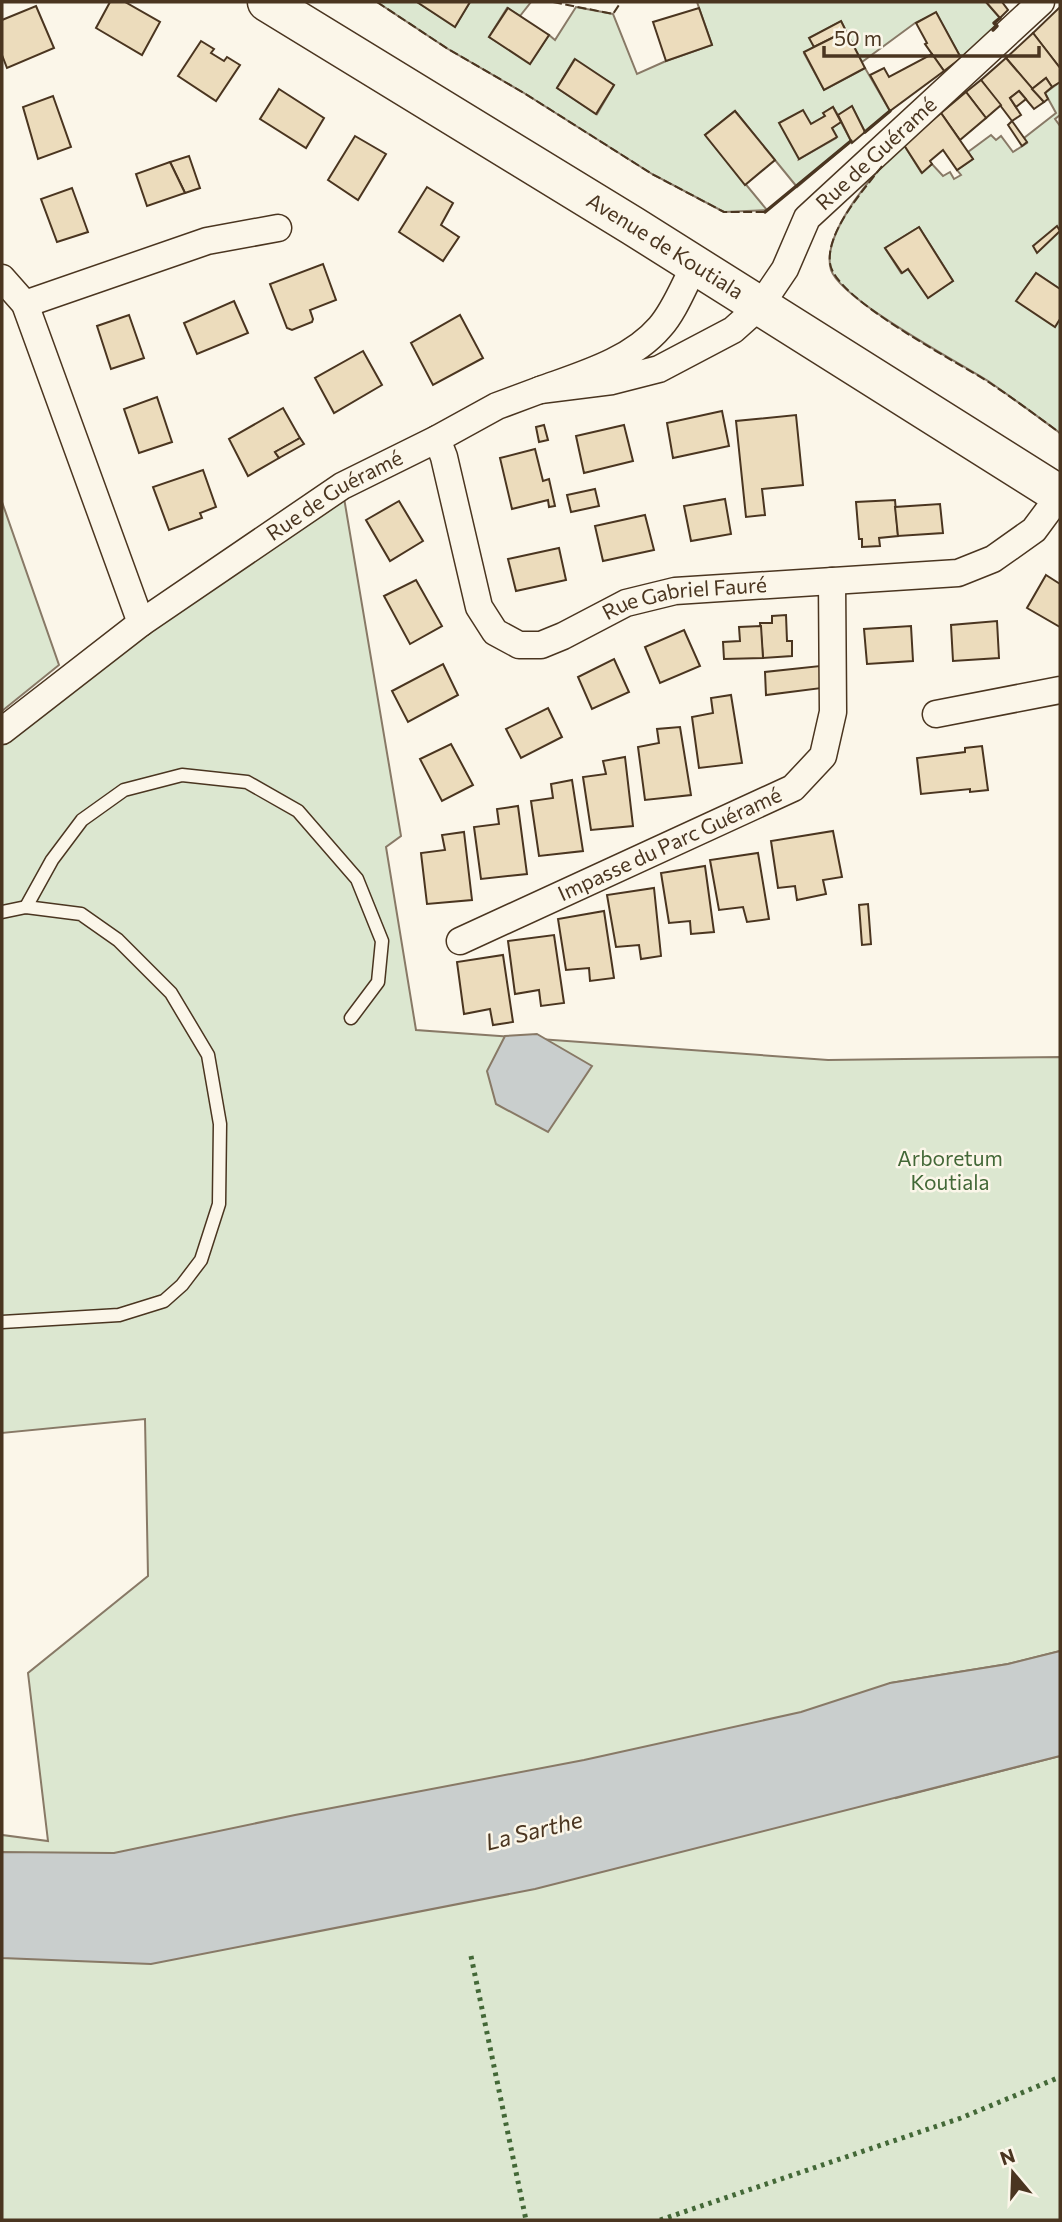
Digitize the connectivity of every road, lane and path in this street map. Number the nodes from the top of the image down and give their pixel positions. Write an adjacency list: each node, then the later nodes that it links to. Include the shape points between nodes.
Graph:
1 (267, 2): 4 (main road, Avenue de Koutiala)
2 (1041, 2): 7 (street, Rue de Guéramé, via 807,218 786,269)
3 (278, 228): 6 (street, via 207,241)
4 (695, 265): 7 (main road, Avenue de Koutiala); 8 (street, Rue de Guéramé, via 662,326 646,341 605,365)
5 (2, 278): 6 (street)
6 (25, 304): 12 (street)
7 (760, 306): 8 (street, Rue de Guéramé, via 733,330 659,369 612,381); 10 (main road, Avenue de Koutiala)
8 (540, 390): 9 (street, Rue de Guéramé, via 497,406)
9 (437, 439): 11 (street, Rue Gabriel Fauré, via 479,607 495,632 519,645 541,645 626,603 675,591); 12 (street, Rue de Guéramé, via 342,486)
10 (1060, 495): 11 (street, Rue Gabriel Fauré, via 1034,530 993,559 957,573)
11 (831, 581): 18 (street, Impasse du Parc Guéramé, via 833,712 823,757 793,788)
12 (141, 623): 15 (street, Rue de Guéramé)
13 (1060, 690): 14 (street)
14 (936, 714)
15 (2, 730)
16 (26, 908): 17 (lane); 19 (lane, via 52,860 82,820 124,790 182,775 247,782 299,811 357,879 382,941 378,982); 20 (lane, via 81,914 118,940 171,993 208,1055 220,1124 219,1204 201,1260 164,1301 119,1315)
17 (2, 912)
18 (460, 941)
19 (351, 1018)
20 (2, 1322)

